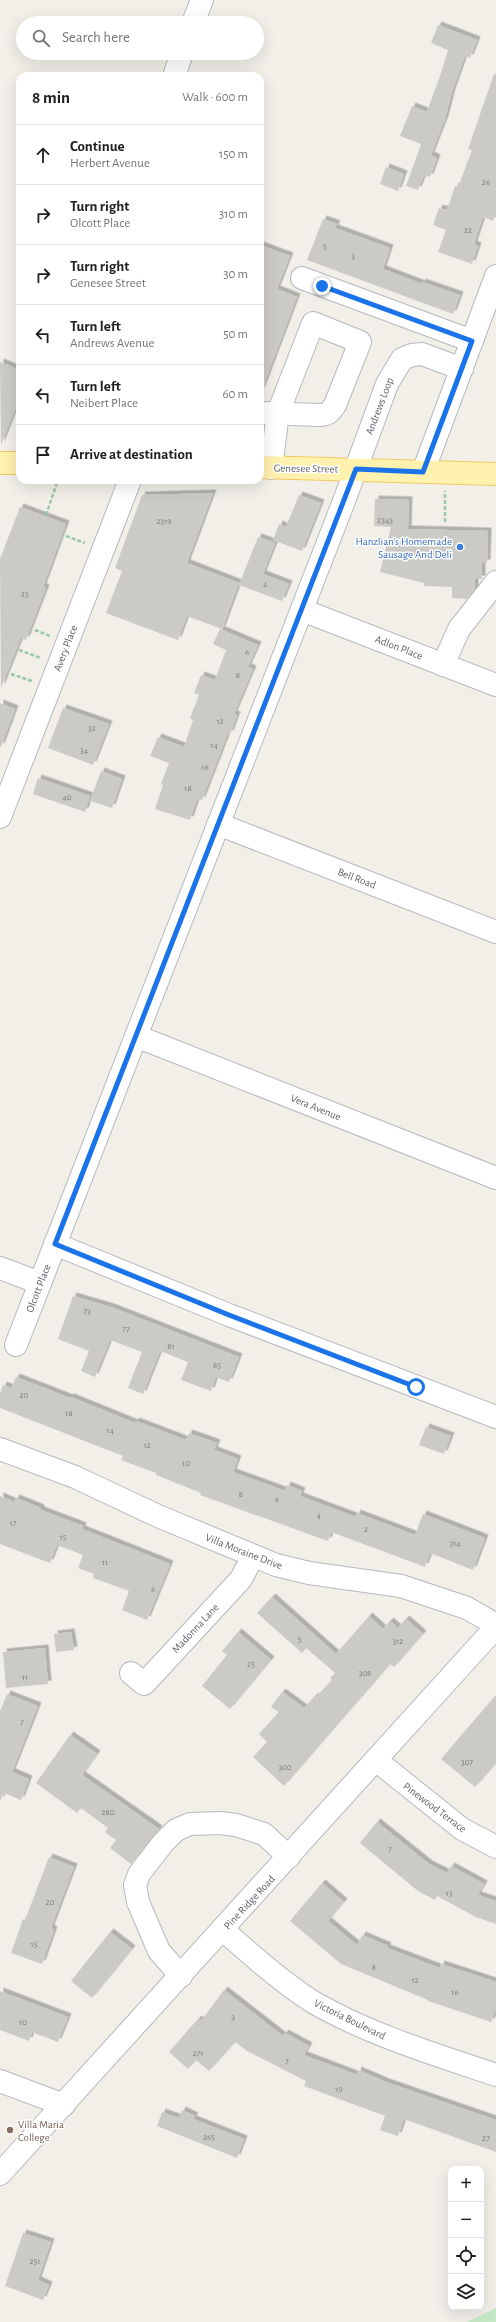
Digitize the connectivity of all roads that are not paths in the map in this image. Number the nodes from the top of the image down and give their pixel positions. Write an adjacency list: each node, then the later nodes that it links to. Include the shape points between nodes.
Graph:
1 (202, 0): 2 (street)
2 (196, 16)
3 (180, 60): 4 (street)
4 (175, 72)
5 (496, 276): 7 (street)
6 (302, 278): 7 (street)
7 (472, 341): 8 (street)
8 (462, 369): 13 (street, Andrews Loop, via 422,354 402,359 387,384); 14 (street)
9 (269, 413): 9 (street, via 313,323 360,342 330,413); 12 (street)
10 (0, 463): 11 (main road)
11 (16, 463)
12 (266, 468): 13 (main road, Genesee Street)
13 (356, 469): 14 (main road, Genesee Street); 18 (street, Olcott Place)
14 (423, 472): 15 (main road, Genesee Street)
15 (496, 474)
16 (128, 484): 21 (street, Avery Place)
17 (496, 582): 19 (street, via 459,629)
18 (302, 610): 19 (street, Adlon Place); 22 (street, Olcott Place)
19 (443, 665): 20 (street, Adlon Place)
20 (496, 685)
21 (0, 817)
22 (218, 824): 23 (street, Bell Road); 24 (street, Olcott Place)
23 (496, 932)
24 (136, 1036): 25 (street, Vera Avenue); 26 (street, Olcott Place)
25 (496, 1178)
26 (55, 1244): 28 (street, Olcott Place); 30 (street, via 229,1315)
27 (0, 1268): 28 (street)
28 (40, 1283): 29 (street, Olcott Place)
29 (16, 1345)
30 (496, 1417)
31 (0, 1449): 32 (street, Villa Moraine Drive, via 75,1478)
32 (253, 1556): 33 (street, Villa Moraine Drive, via 309,1573 402,1586 467,1608); 34 (street, Madonna Lane, via 241,1579 144,1684)
33 (496, 1626): 35 (street, Pine Ridge Road)
34 (131, 1673)
35 (377, 1761): 36 (street, Pinewood Terrace, via 462,1829); 37 (street, Pine Ridge Road)
36 (496, 1847)
37 (289, 1858): 38 (street, Pine Ridge Road); 39 (street, via 264,1834 236,1825 208,1822 190,1824 176,1830 163,1843 139,1874 135,1884 138,1902 159,1951)
38 (222, 1930): 39 (street, Pine Ridge Road); 40 (street, Victoria Boulevard, via 312,2001 343,2018 429,2053)
39 (181, 1976): 42 (street, Pine Ridge Road)
40 (496, 2075)
41 (0, 2081): 42 (street)
42 (64, 2105): 43 (street, Pine Ridge Road)
43 (0, 2174)

